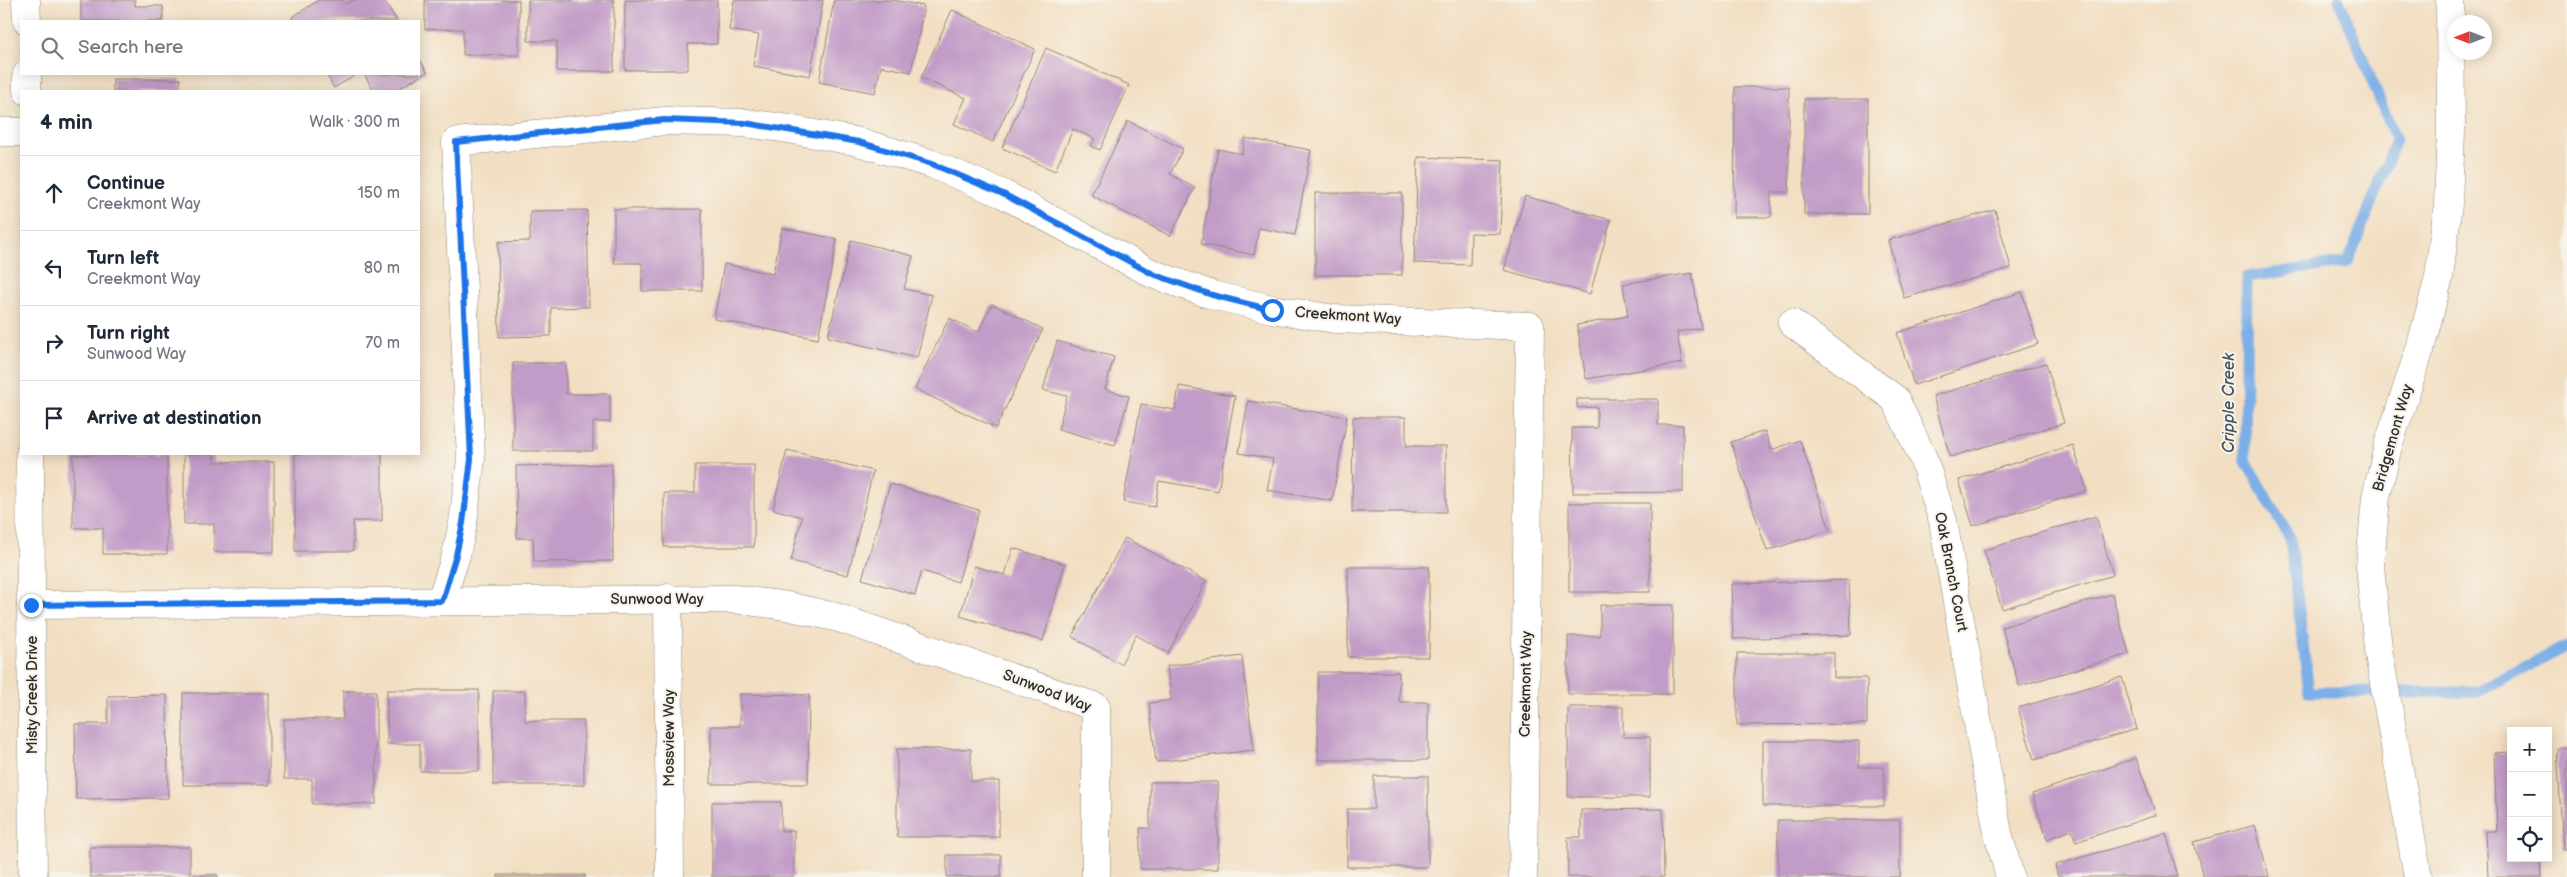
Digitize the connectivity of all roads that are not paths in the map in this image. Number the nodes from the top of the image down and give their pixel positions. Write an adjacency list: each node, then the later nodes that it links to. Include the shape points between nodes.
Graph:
1 (26, 0): 3 (street)
2 (2450, 0): 18 (street, Bridgemont Way, via 2451,131 2448,204 2439,277 2420,349 2388,446 2376,497 2370,566 2378,649)
3 (26, 20)
4 (27, 75): 5 (street)
5 (27, 90)
6 (0, 132): 7 (street)
7 (20, 132)
8 (1792, 323): 17 (street, Oak Branch Court, via 1895,399 1923,458 1943,521 1976,718 1998,833)
9 (30, 455): 12 (street, Misty Creek Drive)
10 (668, 598): 11 (street, Sunwood Way); 14 (street, Mossview Way); 15 (street, Sunwood Way, via 734,599 787,606 839,618 1096,707)
11 (442, 601): 12 (street, Sunwood Way); 16 (street, Creekmont Way, via 463,523 471,459 456,142 664,120 745,123 859,142 932,164 1003,194 1153,274 1212,295 1272,310 1335,318 1530,326)
12 (31, 605): 13 (street, Misty Creek Drive)
13 (34, 877)
14 (670, 877)
15 (1096, 877)
16 (1523, 877)
17 (2010, 877)
18 (2418, 877)

